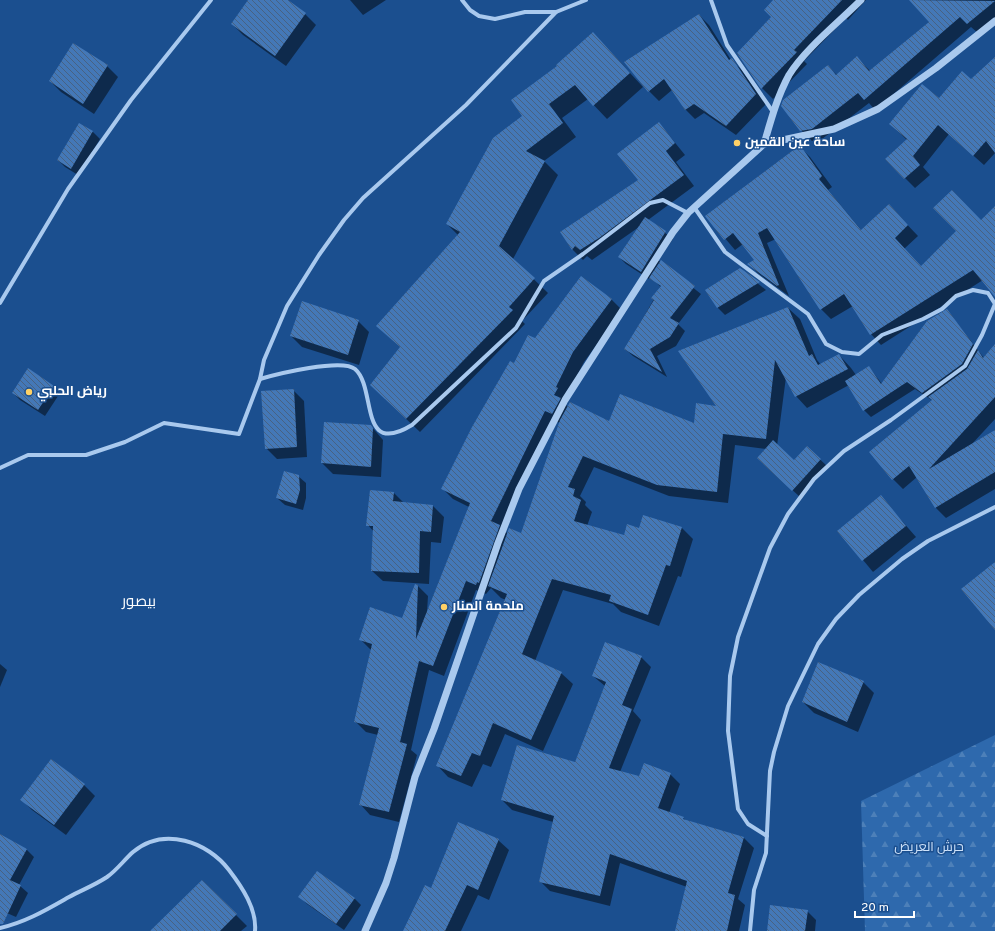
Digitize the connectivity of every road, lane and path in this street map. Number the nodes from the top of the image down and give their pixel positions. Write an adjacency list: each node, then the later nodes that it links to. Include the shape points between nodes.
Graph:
1 (211, 0): 12 (street, via 131,100 68,189)
2 (462, 0): 6 (street, via 474,14 489,18 530,12)
3 (586, 0): 6 (street)
4 (711, 0): 8 (street, via 727,45)
5 (861, 0): 8 (street, via 802,59 781,91)
6 (556, 12): 14 (street, via 466,105 363,198 344,220 287,306 264,360)
7 (995, 21): 9 (street, via 936,68 878,109 834,129)
8 (773, 112): 9 (street)
9 (764, 144): 10 (street)
10 (694, 207): 11 (street); 13 (street, via 725,252 808,314 826,344 842,352 859,354 882,335 923,319 942,309 956,296 973,290 988,293)
11 (688, 213): 14 (street, via 663,200 650,203 544,281 516,328 416,422 398,433 384,432 374,423 360,375 346,365 336,364 278,374); 20 (street, via 565,400 519,490 415,777 392,864)
12 (0, 303)
13 (995, 304): 17 (street, via 965,366 844,451 814,479 788,514 770,548 738,637 730,676 728,732 738,809 748,824)
14 (260, 380): 15 (street, via 239,434 164,423 125,442 86,455 38,453)
15 (0, 468)
16 (995, 507): 17 (street, via 928,541 902,559 859,595 836,619 818,644 797,685 779,733 770,771)
17 (767, 836): 21 (street, via 766,852 754,890)
18 (0, 928): 19 (street, via 27,920 96,883 115,871 134,851 143,846 160,840 182,840 194,842 222,860 244,890 252,912)
19 (255, 931)
20 (366, 931)
21 (750, 931)

